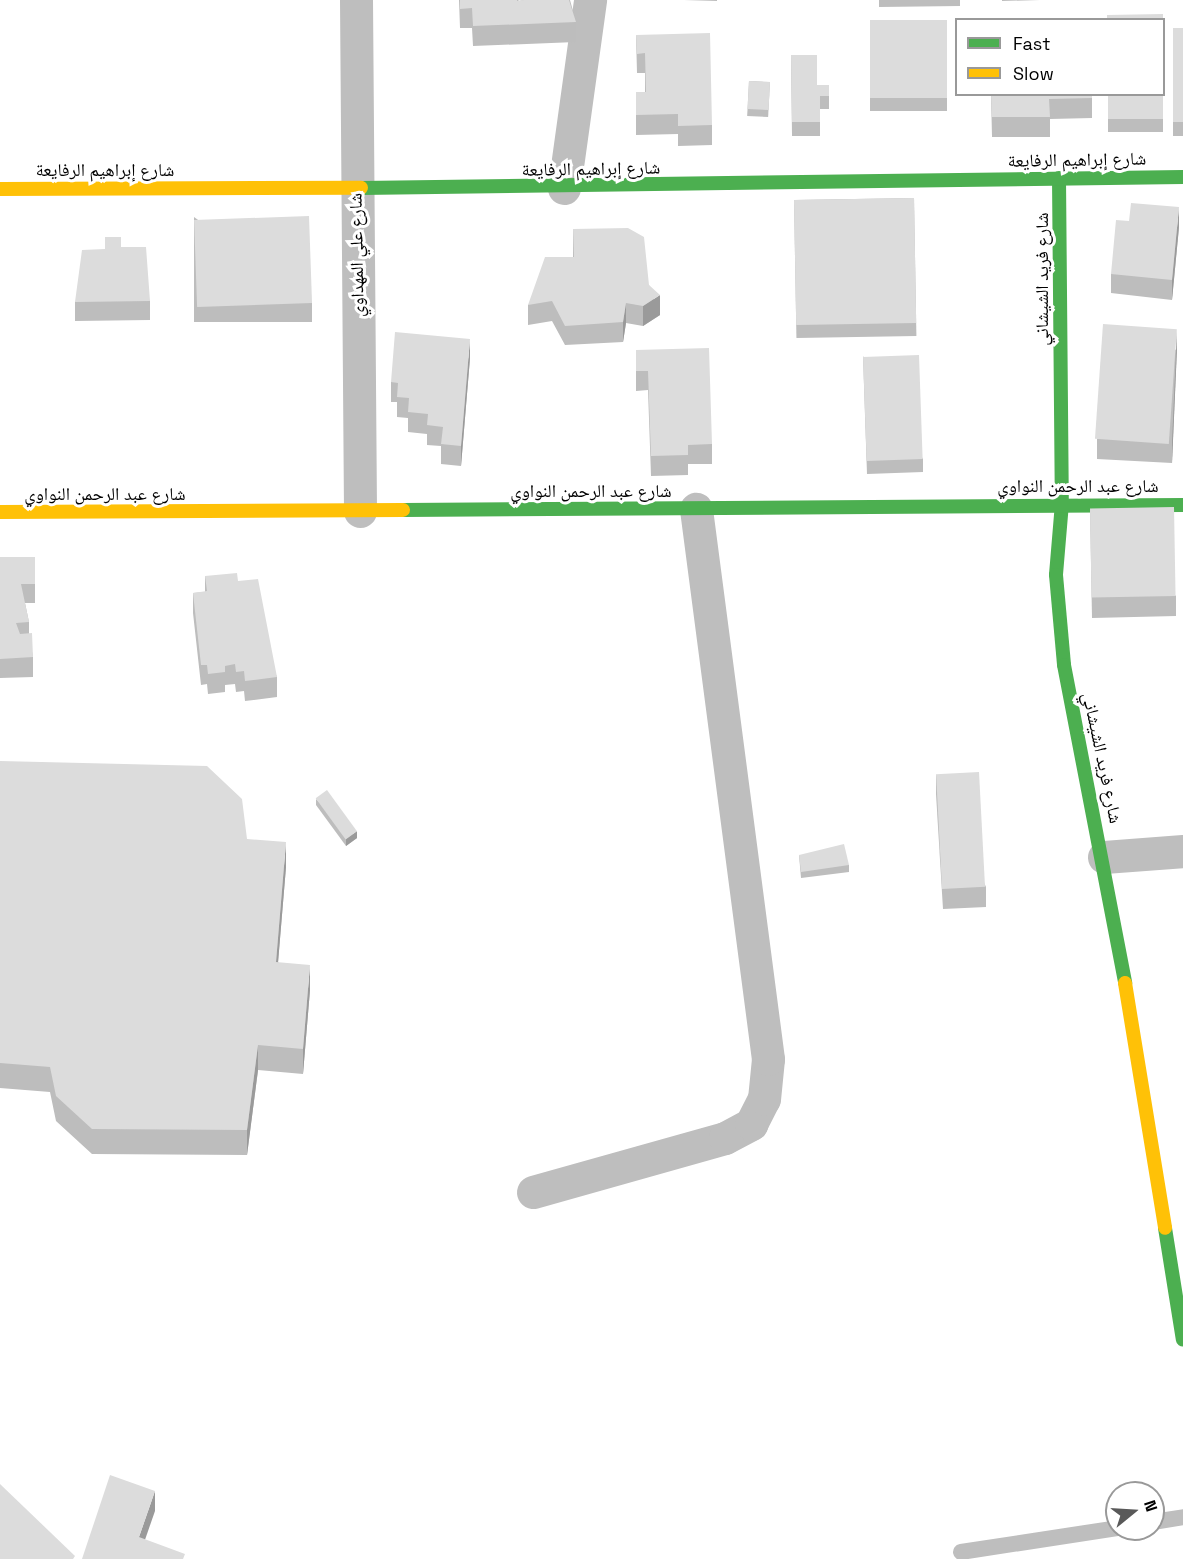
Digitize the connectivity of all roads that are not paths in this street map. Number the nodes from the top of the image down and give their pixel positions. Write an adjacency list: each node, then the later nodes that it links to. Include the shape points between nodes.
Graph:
1 (356, 0): 5 (street, شارع علي المهداوي)
2 (590, 0): 6 (street)
3 (1183, 177): 4 (street, شارع إبراهيم الرفايعة)
4 (1059, 178): 6 (street, شارع إبراهيم الرفايعة); 8 (street, شارع فريد الشيشاني)
5 (356, 187): 6 (street, شارع إبراهيم الرفايعة); 7 (street, شارع إبراهيم الرفايعة); 11 (street, شارع علي المهداوي)
6 (564, 188)
7 (0, 189)
8 (1062, 503): 9 (street, شارع عبد الرحمن النواوي); 10 (street, شارع عبد الرحمن النواوي); 14 (street, شارع فريد الشيشاني, via 1056,575 1064,665)
9 (1183, 505)
10 (696, 509): 11 (street, شارع عبد الرحمن النواوي); 15 (street, via 768,1059 764,1098 751,1124 725,1138)
11 (360, 511): 12 (street, شارع عبد الرحمن النواوي)
12 (0, 512)
13 (1183, 851): 14 (street)
14 (1104, 857): 16 (street, شارع فريد الشيشاني)
15 (533, 1192)
16 (1179, 1297): 17 (street, شارع فريد الشيشاني)
17 (1183, 1340)
18 (1183, 1517): 19 (lane)
19 (1165, 1520)
20 (1105, 1530): 21 (lane)
21 (962, 1552)

